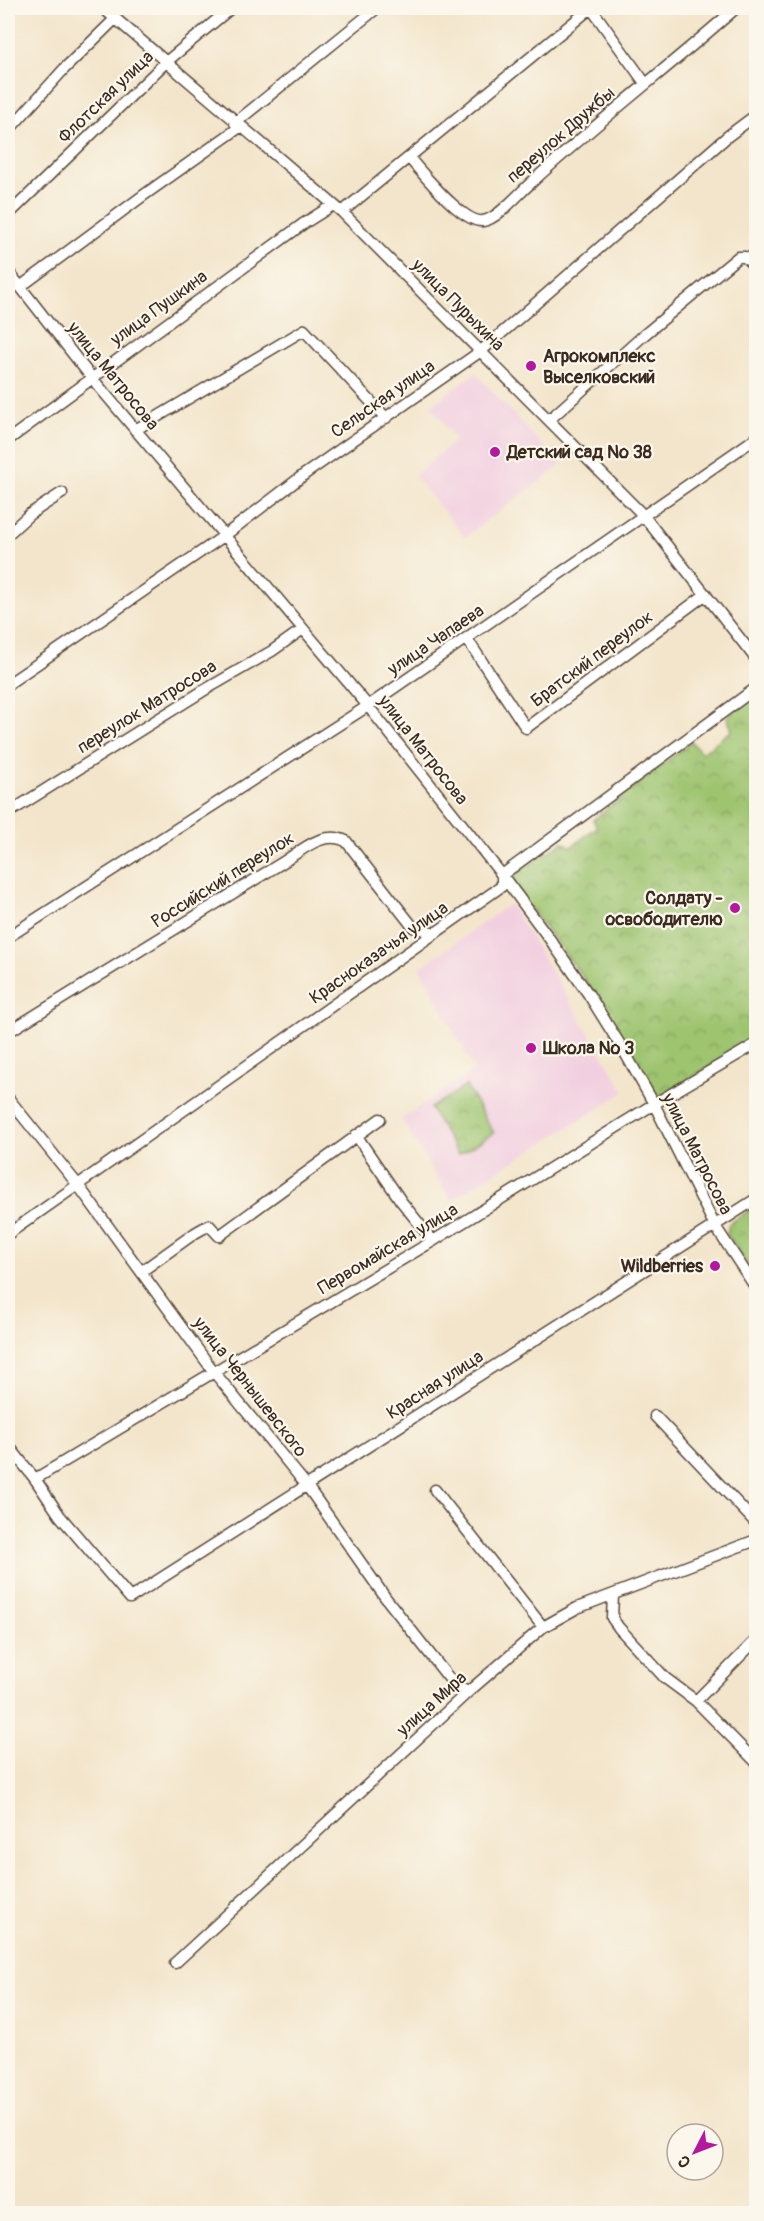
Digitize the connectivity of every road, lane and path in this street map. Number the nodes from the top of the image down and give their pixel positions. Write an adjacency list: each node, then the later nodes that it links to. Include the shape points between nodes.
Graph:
1 (103, 8): 6 (street, улица Пурыхина)
2 (231, 8): 7 (street, Флотская улица)
3 (377, 8): 10 (street)
4 (591, 8): 8 (street); 12 (street)
5 (736, 8): 8 (street, переулок Дружбы)
6 (116, 18): 7 (street, улица Пурыхина); 11 (street)
7 (166, 62): 10 (street, улица Пурыхина); 15 (street, Флотская улица)
8 (645, 83): 12 (street, переулок Дружбы, via 484,221 474,221 462,212)
9 (756, 115): 19 (street, Сельская улица)
10 (238, 125): 13 (street, улица Пурыхина); 18 (street)
11 (8, 131)
12 (409, 158): 14 (street)
13 (333, 206): 14 (street, улица Пурыхина); 20 (street, улица Пушкина)
14 (342, 212): 19 (street, улица Пурыхина)
15 (8, 214)
16 (756, 268): 22 (street, via 745,257 738,257)
17 (8, 271): 18 (street, улица Матросова)
18 (20, 287): 20 (street, улица Матросова)
19 (481, 351): 21 (street, Сельская улица); 22 (street, улица Пурыхина)
20 (91, 377): 23 (street, улица Матросова); 25 (street, улица Пушкина)
21 (386, 417): 23 (street, via 304,330); 29 (street, Сельская улица)
22 (549, 420): 27 (street, улица Пурыхина)
23 (135, 430): 29 (street, улица Матросова)
24 (756, 438): 27 (street, улица Чапаева)
25 (8, 440)
26 (62, 493): 28 (street)
27 (643, 514): 30 (street, улица Пурыхина); 32 (street, улица Чапаева)
28 (8, 534)
29 (224, 536): 31 (street, улица Матросова); 34 (street, Сельская улица)
30 (706, 594): 32 (street, Братский переулок, via 526,728); 33 (street, улица Пурыхина)
31 (303, 629): 36 (street, улица Матросова); 37 (street, переулок Матросова)
32 (467, 639): 36 (street, улица Чапаева)
33 (756, 659)
34 (8, 684)
35 (756, 688): 38 (street, Красноказачья улица)
36 (368, 706): 38 (street, улица Матросова); 40 (street, улица Чапаева)
37 (8, 813)
38 (502, 875): 39 (street, Красноказачья улица, via 502,886); 44 (street, улица Матросова, via 589,995)
39 (436, 933): 41 (street, Российский переулок, via 413,927 346,841 336,836 320,839); 47 (street, Красноказачья улица)
40 (8, 937)
41 (8, 1032)
42 (756, 1044): 44 (street, Первомайская улица)
43 (8, 1098): 47 (street, улица Чернышевского)
44 (654, 1104): 49 (street, улица Матросова); 51 (street, Первомайская улица)
45 (380, 1119): 46 (street)
46 (356, 1135): 51 (street); 52 (street, via 219,1236 209,1225)
47 (78, 1185): 50 (street, Красноказачья улица); 52 (street, улица Чернышевского)
48 (756, 1199): 49 (street, Красная улица)
49 (715, 1226): 53 (street, улица Матросова); 58 (street, Красная улица)
50 (8, 1234)
51 (434, 1241): 54 (street, Первомайская улица)
52 (142, 1271): 54 (street, улица Чернышевского)
53 (756, 1288)
54 (214, 1372): 57 (street, Первомайская улица); 58 (street, улица Чернышевского)
55 (655, 1416): 60 (street)
56 (8, 1445): 57 (street)
57 (35, 1479): 58 (street, Красная улица, via 60,1516 130,1598)
58 (307, 1486): 65 (street, улица Чернышевского, via 385,1597 448,1677)
59 (435, 1491): 63 (street)
60 (756, 1523)
61 (756, 1540): 62 (street, улица Мира)
62 (613, 1595): 63 (street, улица Мира, via 577,1608); 66 (street, via 612,1618 619,1628 665,1678)
63 (543, 1627): 65 (street, улица Мира)
64 (756, 1640): 66 (street)
65 (468, 1692): 68 (street, улица Мира)
66 (696, 1701): 67 (street)
67 (756, 1762)
68 (175, 1963)

